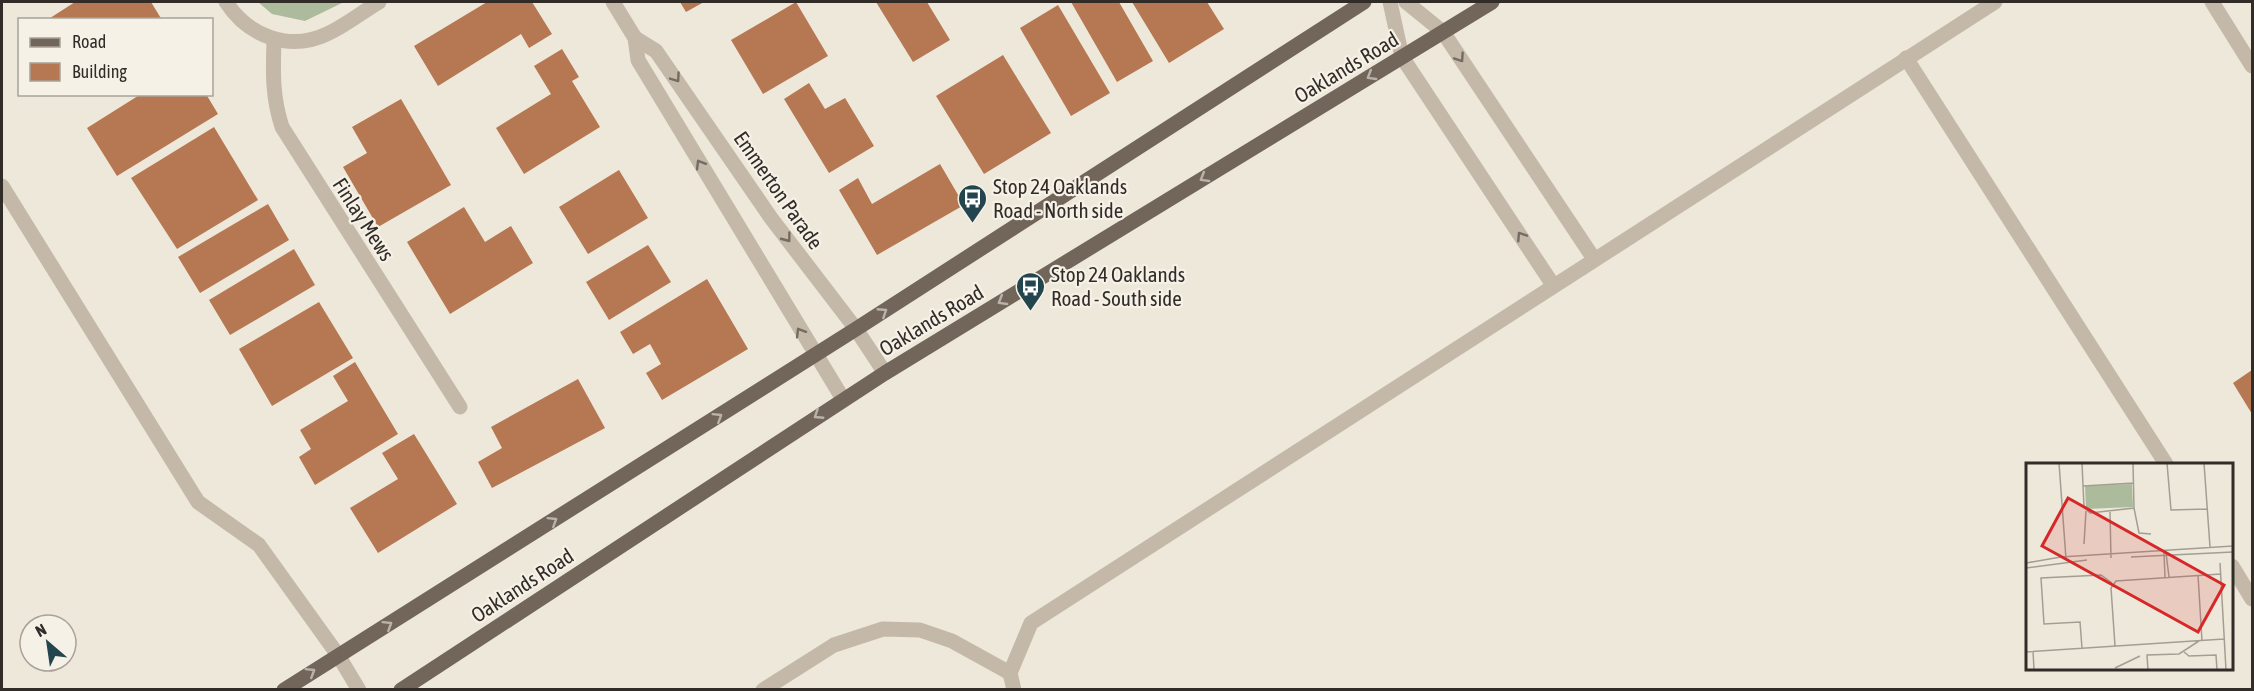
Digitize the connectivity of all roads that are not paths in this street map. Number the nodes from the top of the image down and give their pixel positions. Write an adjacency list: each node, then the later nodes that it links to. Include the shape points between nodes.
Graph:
1 (226, 2): 12 (street, via 243,23)
2 (379, 2): 12 (street, via 316,39)
3 (613, 2): 11 (street, Emmerton Parade)
4 (1364, 2): 19 (main road, Oaklands Road, one-way to 4)
5 (1390, 2): 13 (street)
6 (1406, 2): 10 (street)
7 (1492, 2): 10 (main road, Oaklands Road)
8 (1995, 2): 14 (street)
9 (2212, 2): 15 (street)
10 (1443, 32): 13 (main road, Oaklands Road); 17 (street, one-way to 17)
11 (635, 38): 19 (street, Emmerton Parade, one-way to 19, via 656,51 771,218); 20 (street, Emmerton Parade, one-way to 11, via 638,60)
12 (274, 40): 23 (street, Finlay Mews, via 273,89 282,128)
13 (1402, 57): 18 (street, one-way to 13); 21 (main road, Oaklands Road, one-way to 21)
14 (1906, 58): 17 (street); 24 (street)
15 (2253, 66)
16 (2, 186): 27 (street, via 198,502 259,545)
17 (1594, 259): 18 (street)
18 (1553, 285): 28 (street, via 1031,623)
19 (856, 329): 20 (main road, Oaklands Road); 21 (street, Emmerton Parade)
20 (815, 356): 22 (street, Emmerton Parade); 27 (main road, Oaklands Road, one-way to 20)
21 (885, 372): 22 (main road, Oaklands Road)
22 (843, 399): 31 (main road, Oaklands Road, one-way to 31)
23 (460, 407)
24 (2165, 463)
25 (2233, 568): 26 (street)
26 (2253, 599)
27 (338, 655): 29 (main road, Oaklands Road, one-way to 27); 30 (street)
28 (1010, 673): 32 (street, via 952,641 920,630 883,629 834,645); 33 (street)
29 (284, 690)
30 (359, 690)
31 (401, 690)
32 (763, 690)
33 (1014, 690)

